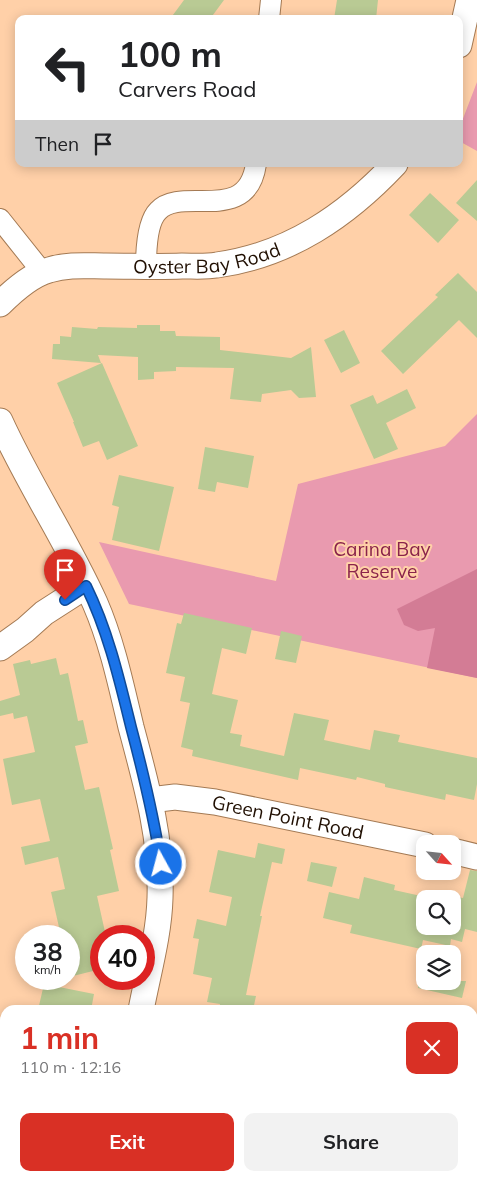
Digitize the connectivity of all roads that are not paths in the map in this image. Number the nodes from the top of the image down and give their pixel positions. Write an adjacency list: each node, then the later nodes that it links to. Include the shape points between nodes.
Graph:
1 (271, 0): 3 (street)
2 (469, 0): 4 (street)
3 (269, 15)
4 (463, 27)
5 (255, 167): 8 (street, via 252,179 235,197 217,202 170,203 158,211 146,245)
6 (392, 167): 8 (street, Oyster Bay Road, via 347,208 315,231 285,246 245,260 214,265)
7 (0, 219): 9 (street)
8 (146, 267): 9 (street, Oyster Bay Road, via 74,265)
9 (43, 273): 10 (street, Oyster Bay Road, via 15,288)
10 (0, 304)
11 (0, 421): 12 (street)
12 (6, 449): 13 (street)
13 (86, 586): 14 (street, via 44,613); 15 (street, via 115,659)
14 (0, 648)
15 (150, 800): 16 (street, Green Point Road, via 175,797 215,802); 19 (street, via 161,864 160,901)
16 (416, 843)
17 (461, 853): 18 (street)
18 (477, 857)
19 (142, 1005)

